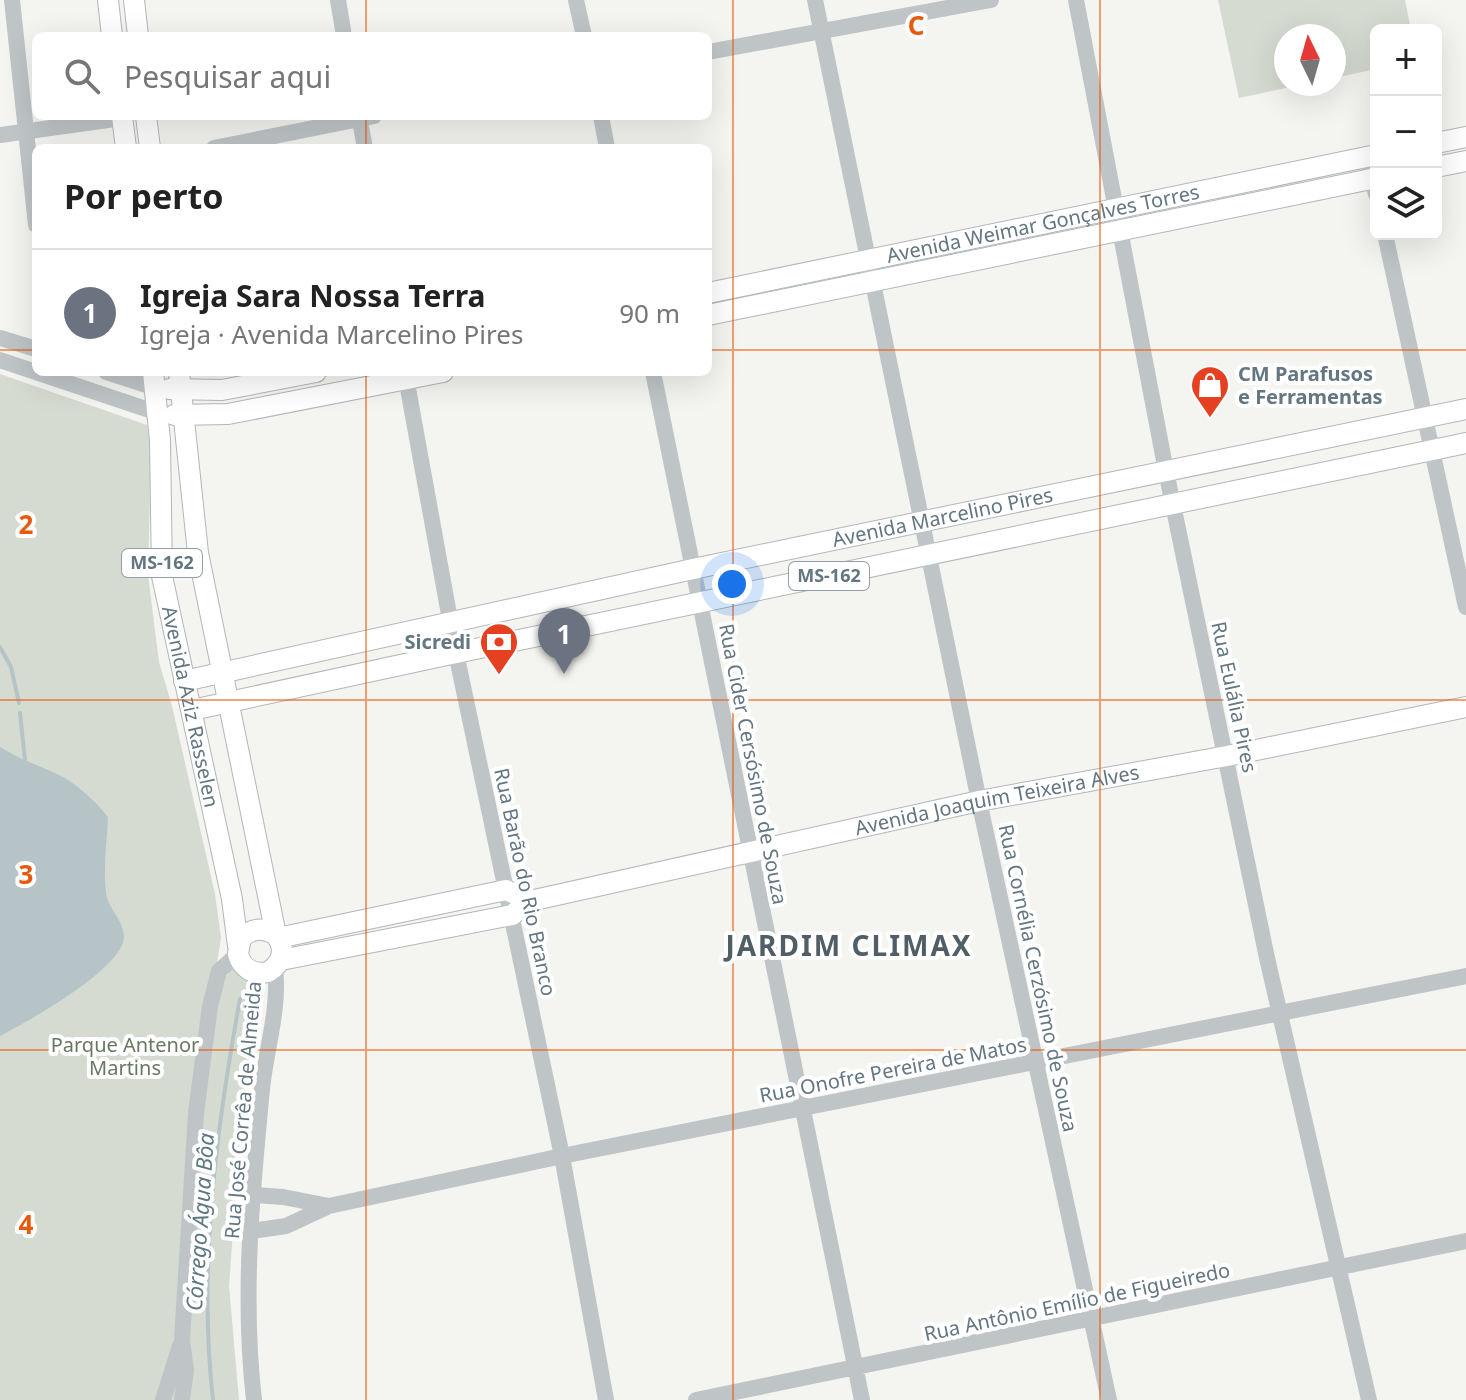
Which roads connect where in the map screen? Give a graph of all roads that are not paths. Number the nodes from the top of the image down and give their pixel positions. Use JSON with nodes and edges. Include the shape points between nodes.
{"nodes":[{"id":1,"x":12,"y":0,"type":"edge"},
{"id":2,"x":108,"y":0,"type":"edge"},
{"id":3,"x":134,"y":0,"type":"edge"},
{"id":4,"x":338,"y":0,"type":"edge"},
{"id":5,"x":576,"y":0,"type":"edge"},
{"id":6,"x":815,"y":0,"type":"edge"},
{"id":7,"x":991,"y":0,"type":"edge"},
{"id":8,"x":1076,"y":0,"type":"edge"},
{"id":9,"x":821,"y":31,"type":"junction"},
{"id":10,"x":112,"y":32,"type":"edge"},
{"id":11,"x":138,"y":32,"type":"edge"},
{"id":12,"x":343,"y":32,"type":"edge"},
{"id":13,"x":583,"y":32,"type":"edge"},
{"id":14,"x":712,"y":51,"type":"edge"},
{"id":15,"x":104,"y":120,"type":"edge"},
{"id":16,"x":122,"y":120,"type":"edge"},
{"id":17,"x":146,"y":120,"type":"edge"},
{"id":18,"x":349,"y":120,"type":"edge"},
{"id":19,"x":364,"y":120,"type":"edge"},
{"id":20,"x":602,"y":120,"type":"edge"},
{"id":21,"x":25,"y":133,"type":"junction"},
{"id":22,"x":0,"y":135,"type":"edge"},
{"id":23,"x":1466,"y":137,"type":"edge"},
{"id":24,"x":1442,"y":142,"type":"edge"},
{"id":25,"x":125,"y":144,"type":"edge"},
{"id":26,"x":150,"y":144,"type":"edge"},
{"id":27,"x":233,"y":144,"type":"edge"},
{"id":28,"x":365,"y":144,"type":"edge"},
{"id":29,"x":606,"y":144,"type":"edge"},
{"id":30,"x":1370,"y":156,"type":"edge"},
{"id":31,"x":1466,"y":161,"type":"edge"},
{"id":32,"x":1442,"y":166,"type":"edge"},
{"id":33,"x":1370,"y":185,"type":"edge"},
{"id":34,"x":32,"y":192,"type":"edge"},
{"id":35,"x":1115,"y":208,"type":"junction"},
{"id":36,"x":1118,"y":230,"type":"junction"},
{"id":37,"x":1386,"y":240,"type":"edge"},
{"id":38,"x":870,"y":271,"type":"junction"},
{"id":39,"x":712,"y":292,"type":"edge"},
{"id":40,"x":712,"y":314,"type":"edge"},
{"id":41,"x":0,"y":338,"type":"edge"},
{"id":42,"x":32,"y":348,"type":"edge"},
{"id":43,"x":0,"y":360,"type":"edge"},
{"id":44,"x":32,"y":369,"type":"edge"},
{"id":45,"x":55,"y":376,"type":"edge"},
{"id":46,"x":130,"y":376,"type":"edge"},
{"id":47,"x":295,"y":376,"type":"edge"},
{"id":48,"x":406,"y":376,"type":"edge"},
{"id":49,"x":654,"y":376,"type":"edge"},
{"id":50,"x":154,"y":380,"type":"edge"},
{"id":51,"x":180,"y":381,"type":"edge"},
{"id":52,"x":1466,"y":409,"type":"edge"},
{"id":53,"x":158,"y":413,"type":"junction"},
{"id":54,"x":185,"y":416,"type":"junction"},
{"id":55,"x":1425,"y":417,"type":"junction"},
{"id":56,"x":1466,"y":443,"type":"edge"},
{"id":57,"x":1433,"y":449,"type":"junction"},
{"id":58,"x":1166,"y":471,"type":"junction"},
{"id":59,"x":1173,"y":505,"type":"junction"},
{"id":60,"x":924,"y":521,"type":"junction"},
{"id":61,"x":931,"y":555,"type":"junction"},
{"id":62,"x":693,"y":569,"type":"junction"},
{"id":63,"x":700,"y":604,"type":"junction"},
{"id":64,"x":1466,"y":607,"type":"edge"},
{"id":65,"x":450,"y":624,"type":"junction"},
{"id":66,"x":456,"y":653,"type":"junction"},
{"id":67,"x":222,"y":672,"type":"junction"},
{"id":68,"x":184,"y":681,"type":"junction"},
{"id":69,"x":228,"y":703,"type":"junction"},
{"id":70,"x":1466,"y":707,"type":"edge"},
{"id":71,"x":192,"y":710,"type":"junction"},
{"id":72,"x":1227,"y":756,"type":"junction"},
{"id":73,"x":979,"y":801,"type":"junction"},
{"id":74,"x":750,"y":852,"type":"junction"},
{"id":75,"x":506,"y":890,"type":"junction"},
{"id":76,"x":480,"y":896,"type":"junction"},
{"id":77,"x":530,"y":901,"type":"junction"},
{"id":78,"x":512,"y":915,"type":"junction"},
{"id":79,"x":485,"y":919,"type":"junction"},
{"id":80,"x":277,"y":936,"type":"junction"},
{"id":81,"x":238,"y":950,"type":"junction"},
{"id":82,"x":278,"y":964,"type":"junction"},
{"id":83,"x":1466,"y":976,"type":"edge"},
{"id":84,"x":1280,"y":1014,"type":"junction"},
{"id":85,"x":1036,"y":1062,"type":"junction"},
{"id":86,"x":802,"y":1108,"type":"junction"},
{"id":87,"x":562,"y":1156,"type":"junction"},
{"id":88,"x":254,"y":1195,"type":"junction"},
{"id":89,"x":283,"y":1197,"type":"junction"},
{"id":90,"x":329,"y":1206,"type":"junction"},
{"id":91,"x":286,"y":1226,"type":"junction"},
{"id":92,"x":252,"y":1231,"type":"junction"},
{"id":93,"x":1466,"y":1241,"type":"edge"},
{"id":94,"x":1340,"y":1268,"type":"junction"},
{"id":95,"x":1091,"y":1320,"type":"junction"},
{"id":96,"x":182,"y":1340,"type":"junction"},
{"id":97,"x":855,"y":1368,"type":"junction"},
{"id":98,"x":163,"y":1400,"type":"edge"},
{"id":99,"x":182,"y":1400,"type":"edge"},
{"id":100,"x":254,"y":1400,"type":"edge"},
{"id":101,"x":606,"y":1400,"type":"edge"},
{"id":102,"x":696,"y":1400,"type":"edge"},
{"id":103,"x":862,"y":1400,"type":"edge"},
{"id":104,"x":1109,"y":1400,"type":"edge"},
{"id":105,"x":1369,"y":1400,"type":"edge"}],
"edges":[{"from":1,"to":21,"type":"street"},
{"from":2,"to":10,"type":"main road"},
{"from":3,"to":11,"type":"main road"},
{"from":4,"to":12,"type":"street"},
{"from":5,"to":13,"type":"street"},
{"from":6,"to":9,"type":"street","name":"Rua Cornélia Cerzósimo de Souza"},
{"from":7,"to":9,"type":"street"},
{"from":8,"to":35,"type":"street","name":"Rua Eulália Pires"},
{"from":9,"to":14,"type":"street"},
{"from":9,"to":38,"type":"street","name":"Rua Cornélia Cerzósimo de Souza"},
{"from":15,"to":21,"type":"street"},
{"from":16,"to":25,"type":"main road"},
{"from":17,"to":26,"type":"main road"},
{"from":18,"to":27,"type":"street"},
{"from":19,"to":28,"type":"street"},
{"from":20,"to":29,"type":"street"},
{"from":21,"to":22,"type":"street"},
{"from":21,"to":34,"type":"street"},
{"from":23,"to":24,"type":"main road"},
{"from":30,"to":35,"type":"main road","name":"Avenida Weimar Gonçalves Torres"},
{"from":31,"to":32,"type":"main road"},
{"from":33,"to":36,"type":"main road","name":"Avenida Weimar Gonçalves Torres"},
{"from":35,"to":36,"type":"street","name":"Rua Eulália Pires"},
{"from":35,"to":38,"type":"main road","name":"Avenida Weimar Gonçalves Torres"},
{"from":36,"to":38,"type":"main road","name":"Avenida Weimar Gonçalves Torres"},
{"from":36,"to":58,"type":"street","name":"Rua Eulália Pires"},
{"from":37,"to":55,"type":"street"},
{"from":38,"to":39,"type":"main road","name":"Avenida Weimar Gonçalves Torres"},
{"from":38,"to":40,"type":"main road","name":"Avenida Weimar Gonçalves Torres"},
{"from":38,"to":60,"type":"street","name":"Rua Cornélia Cerzósimo de Souza"},
{"from":41,"to":42,"type":"street"},
{"from":43,"to":44,"type":"street"},
{"from":45,"to":53,"type":"street"},
{"from":46,"to":50,"type":"street"},
{"from":47,"to":51,"type":"main road","via":[[222,390]]},
{"from":48,"to":54,"type":"main road","via":[[228,414]]},
{"from":48,"to":65,"type":"street","name":"Rua Barão do Rio Branco"},
{"from":49,"to":62,"type":"street","name":"Rua Cider Cersósimo de Souza"},
{"from":50,"to":51,"type":"main road"},
{"from":50,"to":53,"type":"main road","name":"Avenida Aziz Rasselen","number":"MS-162"},
{"from":51,"to":54,"type":"main road","name":"Avenida Aziz Rasselen","number":"MS-162"},
{"from":52,"to":55,"type":"main road","name":"Avenida Marcelino Pires","number":"MS-162"},
{"from":53,"to":54,"type":"main road"},
{"from":53,"to":68,"type":"main road","name":"Avenida Aziz Rasselen","number":"MS-162","via":[[162,576]]},
{"from":54,"to":67,"type":"main road","name":"Avenida Aziz Rasselen","number":"MS-162","via":[[198,553]]},
{"from":55,"to":57,"type":"street"},
{"from":55,"to":58,"type":"main road","name":"Avenida Marcelino Pires","number":"MS-162"},
{"from":56,"to":57,"type":"main road","name":"Avenida Marcelino Pires","number":"MS-162"},
{"from":57,"to":59,"type":"main road","name":"Avenida Marcelino Pires","number":"MS-162"},
{"from":57,"to":64,"type":"street"},
{"from":58,"to":59,"type":"street","name":"Rua Eulália Pires"},
{"from":58,"to":60,"type":"main road","name":"Avenida Marcelino Pires","number":"MS-162"},
{"from":59,"to":61,"type":"main road","name":"Avenida Marcelino Pires","number":"MS-162"},
{"from":59,"to":72,"type":"street","name":"Rua Eulália Pires"},
{"from":60,"to":61,"type":"street","name":"Rua Cornélia Cerzósimo de Souza"},
{"from":60,"to":62,"type":"main road","name":"Avenida Marcelino Pires","number":"MS-162"},
{"from":61,"to":63,"type":"main road","name":"Avenida Marcelino Pires","number":"MS-162"},
{"from":61,"to":73,"type":"street","name":"Rua Cornélia Cerzósimo de Souza"},
{"from":62,"to":63,"type":"street","name":"Rua Cider Cersósimo de Souza"},
{"from":62,"to":65,"type":"main road","name":"Avenida Marcelino Pires","number":"MS-162"},
{"from":63,"to":66,"type":"main road","name":"Avenida Marcelino Pires","number":"MS-162"},
{"from":63,"to":74,"type":"street","name":"Rua Cider Cersósimo de Souza"},
{"from":65,"to":66,"type":"street","name":"Rua Barão do Rio Branco"},
{"from":65,"to":67,"type":"main road","name":"Avenida Marcelino Pires","number":"MS-162"},
{"from":66,"to":69,"type":"main road","name":"Avenida Marcelino Pires","number":"MS-162"},
{"from":66,"to":75,"type":"street","name":"Rua Barão do Rio Branco"},
{"from":67,"to":68,"type":"main road","name":"Avenida Marcelino Pires","number":"MS-162"},
{"from":67,"to":69,"type":"main road","name":"Avenida Aziz Rasselen","number":"MS-162"},
{"from":68,"to":71,"type":"main road","name":"Avenida Aziz Rasselen","number":"MS-162"},
{"from":69,"to":71,"type":"main road","name":"Avenida Marcelino Pires","number":"MS-162"},
{"from":69,"to":80,"type":"main road","name":"Avenida Aziz Rasselen"},
{"from":70,"to":72,"type":"main road","name":"Avenida Joaquim Teixeira Alves"},
{"from":71,"to":81,"type":"main road","name":"Avenida Aziz Rasselen"},
{"from":72,"to":73,"type":"main road","name":"Avenida Joaquim Teixeira Alves"},
{"from":72,"to":84,"type":"street","name":"Rua Eulália Pires"},
{"from":73,"to":74,"type":"main road","name":"Avenida Joaquim Teixeira Alves"},
{"from":73,"to":85,"type":"street","name":"Rua Cornélia Cerzósimo de Souza"},
{"from":74,"to":77,"type":"main road","name":"Avenida Joaquim Teixeira Alves"},
{"from":74,"to":86,"type":"street","name":"Rua Cider Cersósimo de Souza"},
{"from":75,"to":76,"type":"main road"},
{"from":75,"to":77,"type":"main road"},
{"from":75,"to":78,"type":"street","name":"Rua Barão do Rio Branco"},
{"from":76,"to":79,"type":"main road"},
{"from":76,"to":80,"type":"main road"},
{"from":77,"to":78,"type":"main road","name":"Avenida Joaquim Teixeira Alves"},
{"from":78,"to":79,"type":"main road"},
{"from":78,"to":87,"type":"street","name":"Rua Barão do Rio Branco"},
{"from":79,"to":82,"type":"main road"},
{"from":80,"to":81,"type":"main road","via":[[254,929],[241,938]]},
{"from":80,"to":82,"type":"main road","name":"Avenida Aziz Rasselen","via":[[283,949]]},
{"from":81,"to":82,"type":"main road","via":[[240,962],[252,972],[260,974]]},
{"from":81,"to":96,"type":"street","via":[[219,971],[210,1006],[196,1113]]},
{"from":82,"to":88,"type":"street","name":"Rua José Corrêa de Almeida"},
{"from":83,"to":84,"type":"street","name":"Rua Onofre Pereira de Matos"},
{"from":84,"to":85,"type":"street","name":"Rua Onofre Pereira de Matos"},
{"from":84,"to":94,"type":"street","name":"Rua Eulália Pires"},
{"from":85,"to":86,"type":"street","name":"Rua Onofre Pereira de Matos"},
{"from":85,"to":95,"type":"street","name":"Rua Cornélia Cerzósimo de Souza"},
{"from":86,"to":87,"type":"street","name":"Rua Onofre Pereira de Matos"},
{"from":86,"to":97,"type":"street","name":"Rua Cider Cersósimo de Souza"},
{"from":87,"to":90,"type":"street","name":"Rua Onofre Pereira de Matos"},
{"from":87,"to":101,"type":"street","name":"Rua Barão do Rio Branco"},
{"from":88,"to":89,"type":"street","name":"Rua Onofre Pereira de Matos"},
{"from":88,"to":92,"type":"street","name":"Rua José Corrêa de Almeida"},
{"from":89,"to":90,"type":"street","name":"Rua Onofre Pereira de Matos"},
{"from":89,"to":91,"type":"street"},
{"from":90,"to":91,"type":"street","name":"Rua Onofre Pereira de Matos"},
{"from":91,"to":92,"type":"street","name":"Rua Onofre Pereira de Matos"},
{"from":92,"to":100,"type":"street","name":"Rua José Corrêa de Almeida","via":[[248,1295]]},
{"from":93,"to":94,"type":"street","name":"Rua Antônio Emílio de Figueiredo"},
{"from":94,"to":95,"type":"street","name":"Rua Antônio Emílio de Figueiredo"},
{"from":94,"to":105,"type":"street","name":"Rua Eulália Pires"},
{"from":95,"to":97,"type":"street","name":"Rua Antônio Emílio de Figueiredo"},
{"from":95,"to":104,"type":"street","name":"Rua Cornélia Cerzósimo de Souza"},
{"from":96,"to":98,"type":"street"},
{"from":96,"to":99,"type":"street"},
{"from":97,"to":102,"type":"street","name":"Rua Antônio Emílio de Figueiredo"},
{"from":97,"to":103,"type":"street","name":"Rua Cider Cersósimo de Souza"}]}
